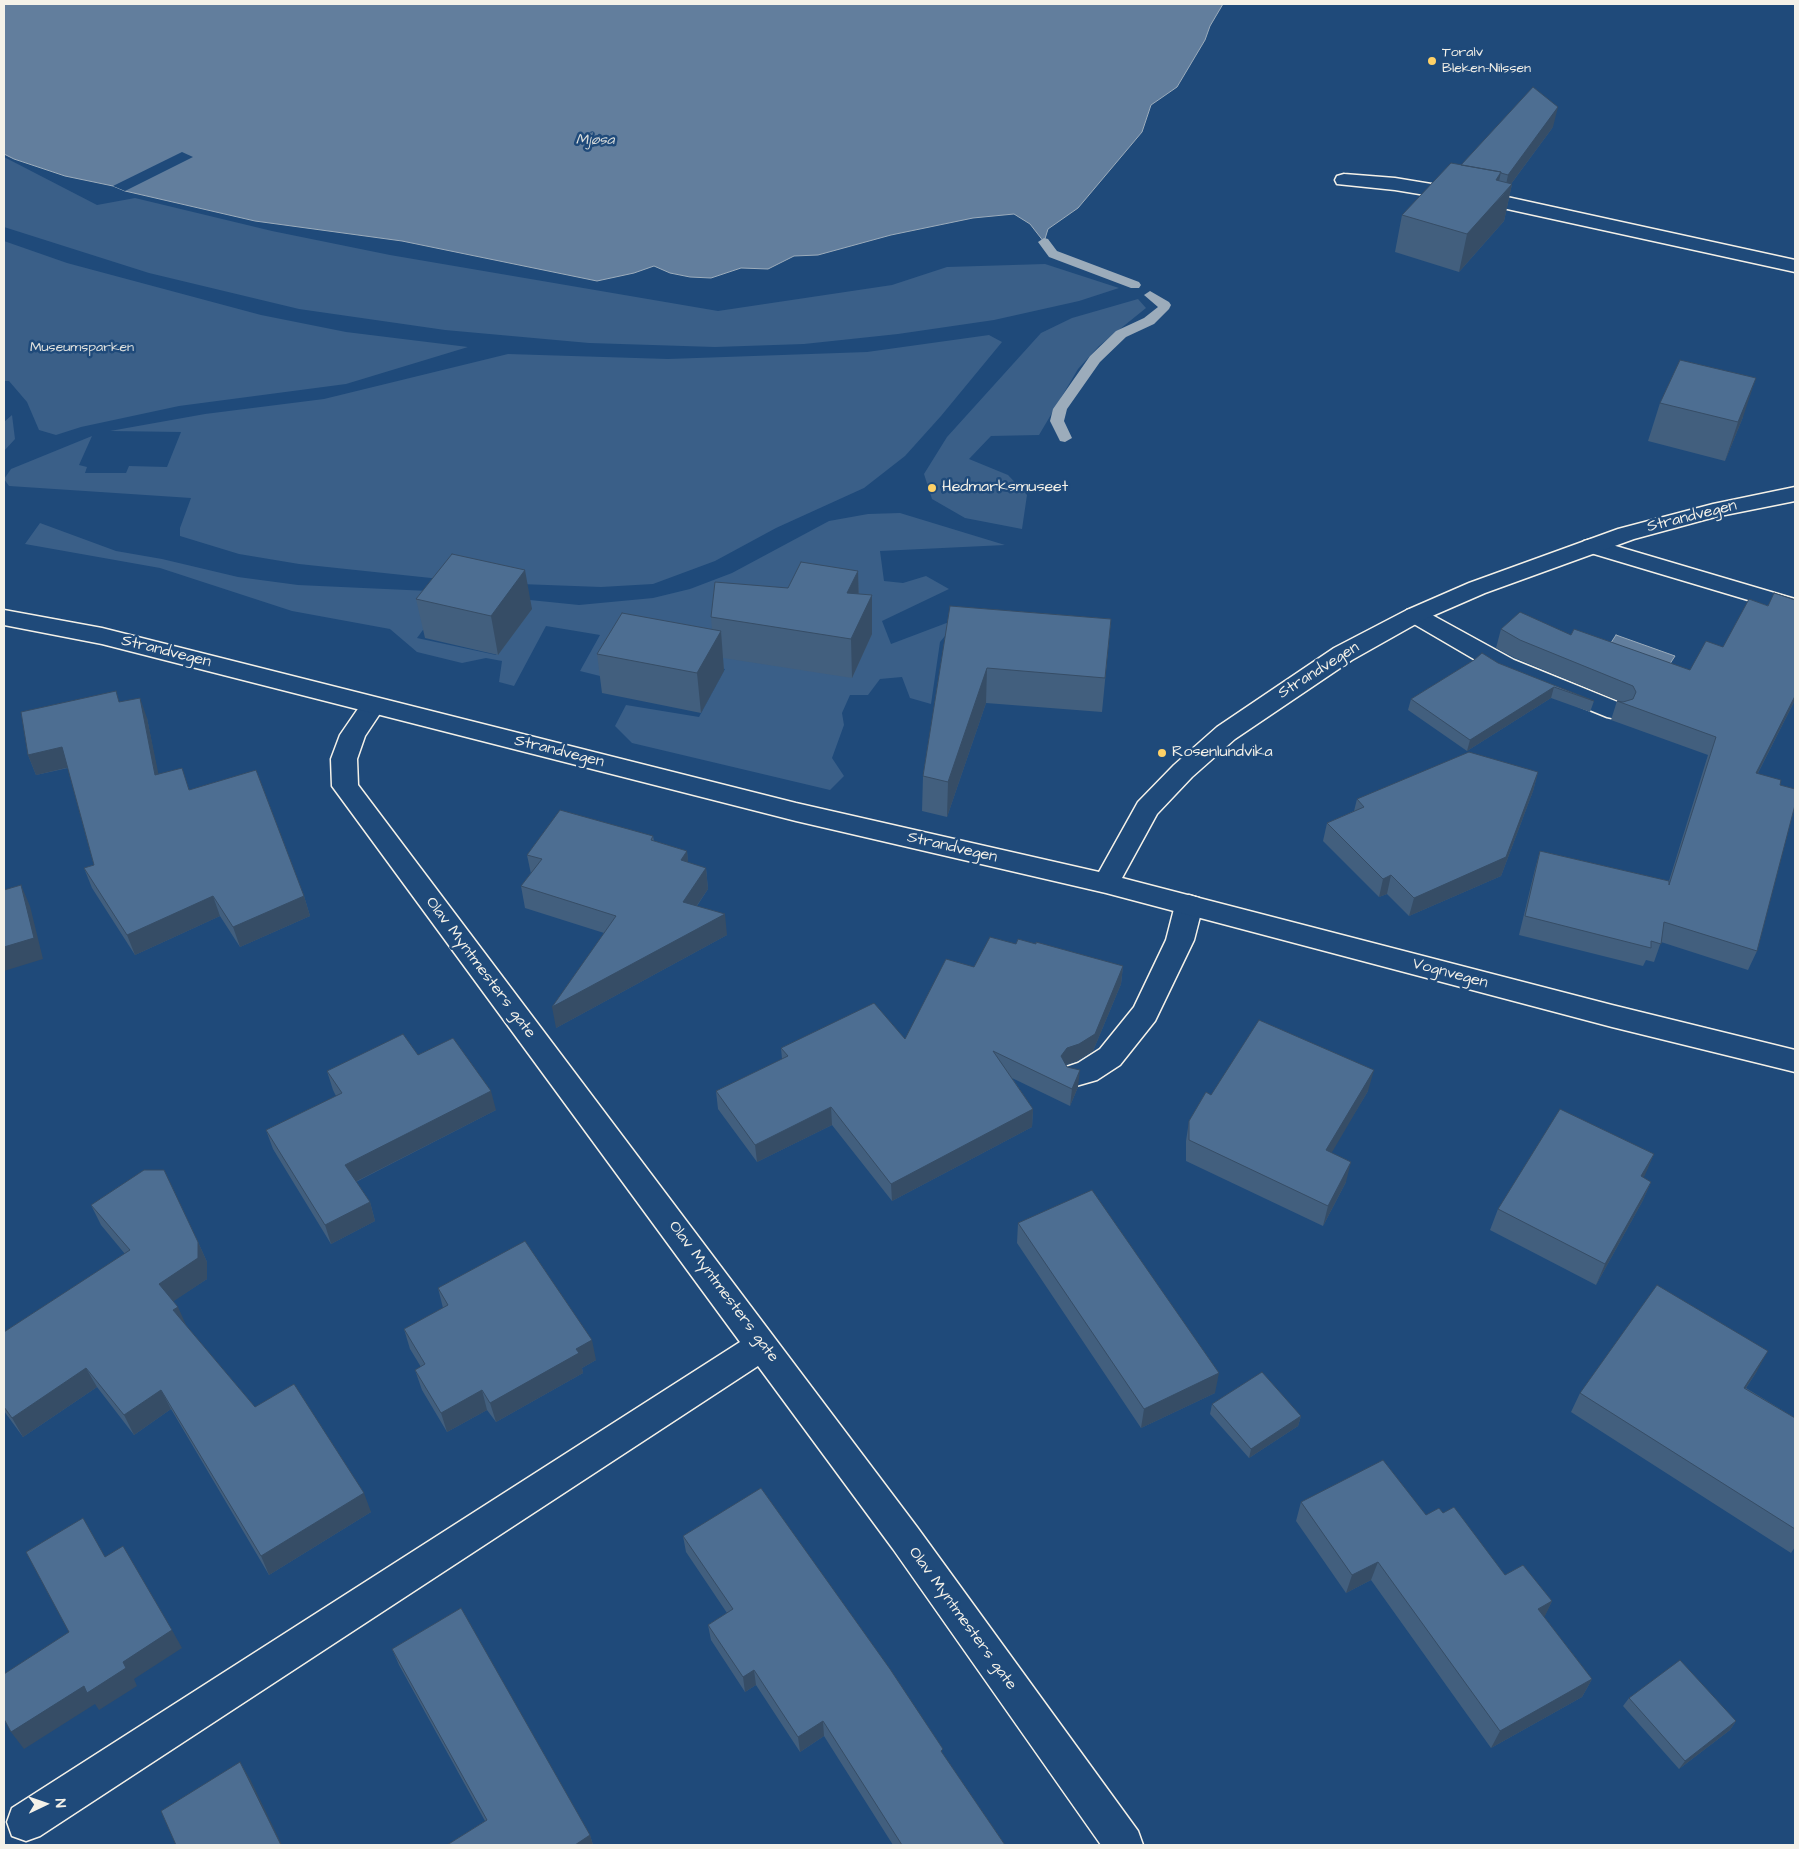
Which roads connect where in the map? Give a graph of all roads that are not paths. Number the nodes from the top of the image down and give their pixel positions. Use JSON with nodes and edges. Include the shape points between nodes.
{"nodes":[{"id":1,"x":1344,"y":180,"type":"dead end"},
{"id":2,"x":1795,"y":266,"type":"edge"},
{"id":3,"x":1795,"y":494,"type":"edge"},
{"id":4,"x":1592,"y":546,"type":"junction"},
{"id":5,"x":1795,"y":607,"type":"edge"},
{"id":6,"x":1414,"y":615,"type":"junction"},
{"id":7,"x":4,"y":618,"type":"edge"},
{"id":8,"x":373,"y":706,"type":"junction"},
{"id":9,"x":1616,"y":710,"type":"dead end"},
{"id":10,"x":1106,"y":883,"type":"junction"},
{"id":11,"x":1189,"y":905,"type":"junction"},
{"id":12,"x":1795,"y":1061,"type":"edge"},
{"id":13,"x":1076,"y":1075,"type":"edge"},
{"id":14,"x":763,"y":1346,"type":"junction"},
{"id":15,"x":26,"y":1822,"type":"dead end"},
{"id":16,"x":1124,"y":1845,"type":"edge"}],
"edges":[{"from":1,"to":2,"type":"main road","via":[[1395,184],[1498,201]]},
{"from":3,"to":4,"type":"main road","name":"Strandvegen","via":[[1713,511]]},
{"from":4,"to":5,"type":"main road"},
{"from":4,"to":6,"type":"main road","name":"Strandvegen"},
{"from":6,"to":9,"type":"main road","via":[[1505,666]]},
{"from":6,"to":10,"type":"main road","name":"Strandvegen","via":[[1305,679],[1226,733],[1188,766],[1148,808]]},
{"from":7,"to":8,"type":"main road","name":"Strandvegen","via":[[102,636]]},
{"from":8,"to":10,"type":"main road","name":"Strandvegen","via":[[796,812]]},
{"from":8,"to":14,"type":"main road","name":"Olav Myntmesters gate","via":[[353,736],[344,759],[345,786]]},
{"from":10,"to":11,"type":"main road","name":"Vognvegen"},
{"from":11,"to":12,"type":"main road","name":"Vognvegen"},
{"from":11,"to":13,"type":"main road","via":[[1180,940],[1145,1013],[1110,1057]]},
{"from":14,"to":15,"type":"main road"},
{"from":14,"to":16,"type":"main road","name":"Olav Myntmesters gate","via":[[905,1538]]}]}
